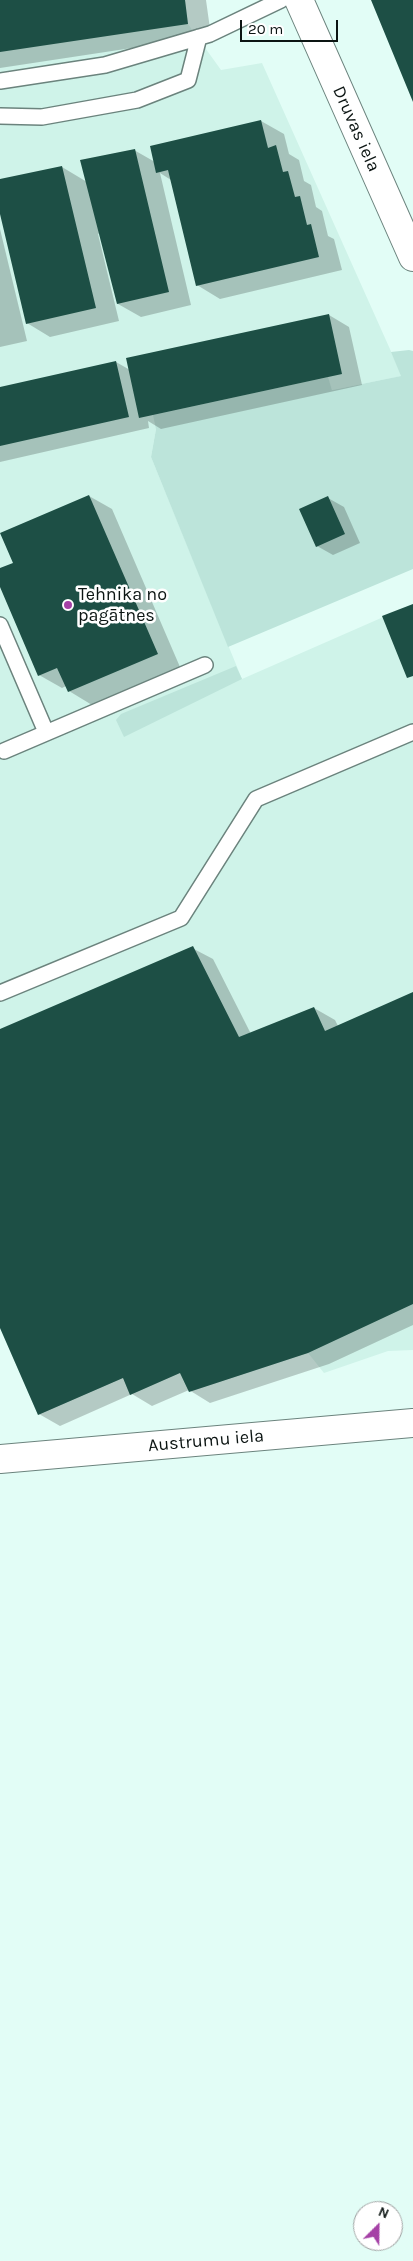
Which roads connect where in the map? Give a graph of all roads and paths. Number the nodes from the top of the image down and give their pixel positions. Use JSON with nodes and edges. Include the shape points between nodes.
{"nodes":[{"id":1,"x":281,"y":0,"type":"edge"},
{"id":2,"x":299,"y":0,"type":"edge"},
{"id":3,"x":199,"y":38,"type":"junction"},
{"id":4,"x":0,"y":81,"type":"edge"},
{"id":5,"x":0,"y":116,"type":"edge"},
{"id":6,"x":413,"y":257,"type":"edge"},
{"id":7,"x":0,"y":625,"type":"edge"},
{"id":8,"x":205,"y":665,"type":"dead end"},
{"id":9,"x":46,"y":732,"type":"junction"},
{"id":10,"x":413,"y":732,"type":"edge"},
{"id":11,"x":4,"y":751,"type":"dead end"},
{"id":12,"x":0,"y":993,"type":"edge"},
{"id":13,"x":413,"y":1422,"type":"edge"},
{"id":14,"x":0,"y":1459,"type":"edge"}],
"edges":[{"from":1,"to":3,"type":"lane"},
{"from":2,"to":6,"type":"street","name":"Druvas iela"},
{"from":3,"to":4,"type":"lane","via":[[105,65]]},
{"from":3,"to":5,"type":"lane","via":[[188,80],[137,100],[42,117]]},
{"from":7,"to":9,"type":"lane"},
{"from":8,"to":9,"type":"lane"},
{"from":9,"to":11,"type":"lane"},
{"from":10,"to":12,"type":"lane","via":[[256,799],[181,918]]},
{"from":13,"to":14,"type":"street","name":"Austrumu iela"}]}
